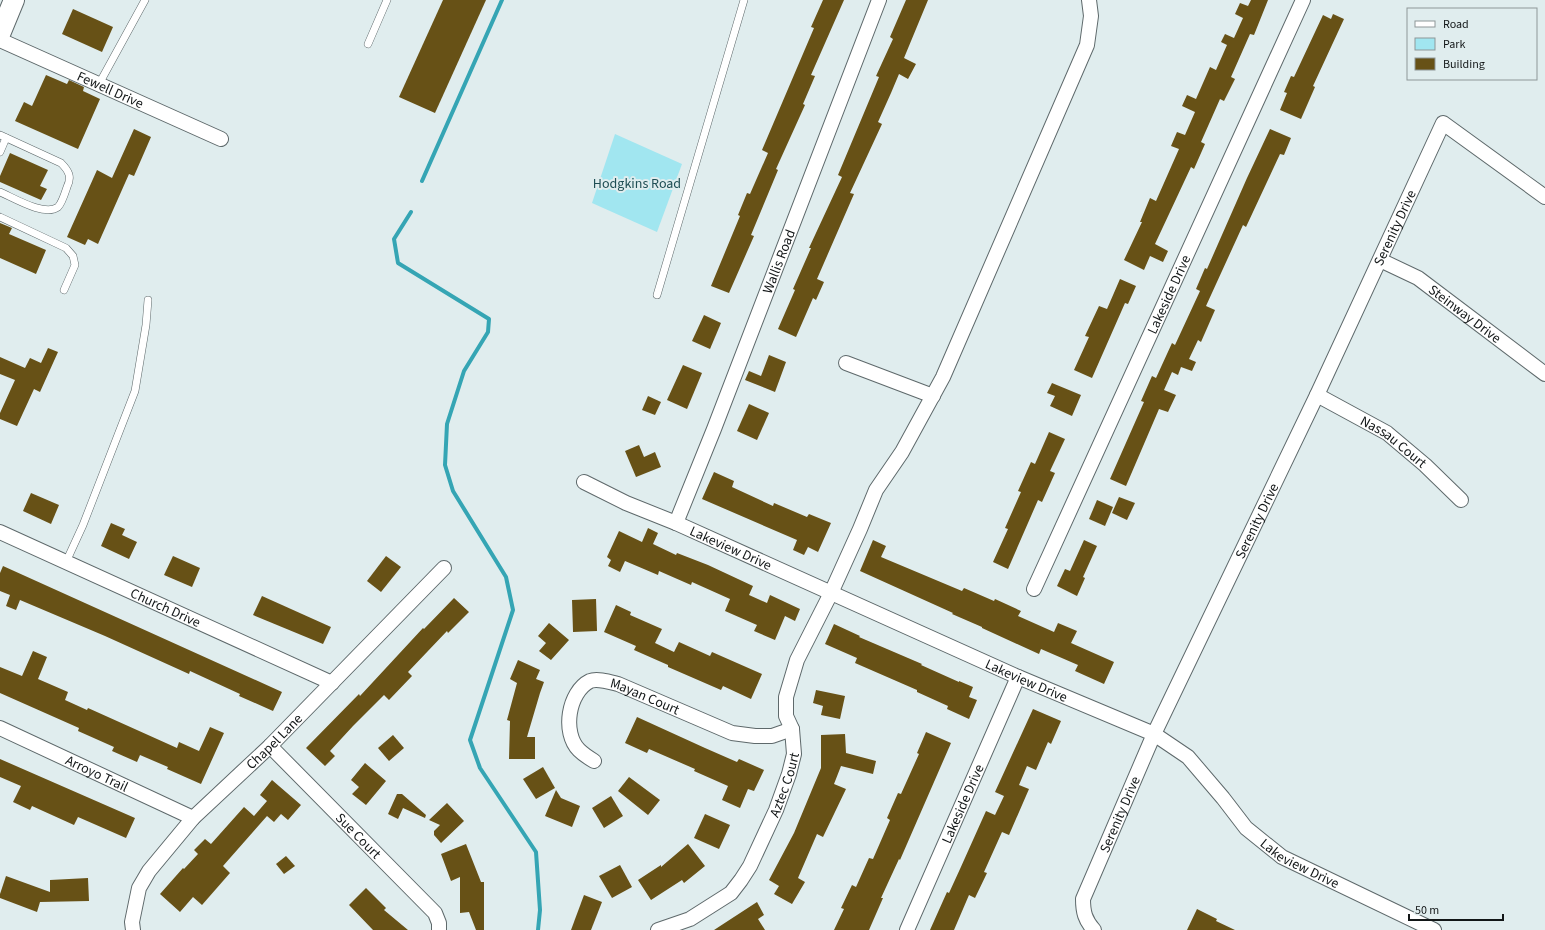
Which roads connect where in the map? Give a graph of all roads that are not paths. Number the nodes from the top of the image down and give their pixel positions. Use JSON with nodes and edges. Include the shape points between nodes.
{"nodes":[{"id":1,"x":14,"y":0,"type":"edge"},
{"id":2,"x":145,"y":0,"type":"edge"},
{"id":3,"x":387,"y":0,"type":"edge"},
{"id":4,"x":744,"y":0,"type":"edge"},
{"id":5,"x":879,"y":0,"type":"edge"},
{"id":6,"x":1089,"y":0,"type":"edge"},
{"id":7,"x":1303,"y":0,"type":"edge"},
{"id":8,"x":0,"y":34,"type":"edge"},
{"id":9,"x":0,"y":40,"type":"edge"},
{"id":10,"x":368,"y":44,"type":"dead end"},
{"id":11,"x":98,"y":84,"type":"junction"},
{"id":12,"x":3,"y":137,"type":"edge"},
{"id":13,"x":221,"y":139,"type":"dead end"},
{"id":14,"x":0,"y":152,"type":"edge"},
{"id":15,"x":0,"y":192,"type":"edge"},
{"id":16,"x":1545,"y":197,"type":"edge"},
{"id":17,"x":0,"y":217,"type":"edge"},
{"id":18,"x":1380,"y":260,"type":"junction"},
{"id":19,"x":64,"y":290,"type":"dead end"},
{"id":20,"x":657,"y":295,"type":"dead end"},
{"id":21,"x":148,"y":300,"type":"dead end"},
{"id":22,"x":846,"y":363,"type":"dead end"},
{"id":23,"x":1545,"y":374,"type":"edge"},
{"id":24,"x":1317,"y":395,"type":"junction"},
{"id":25,"x":933,"y":396,"type":"junction"},
{"id":26,"x":584,"y":482,"type":"dead end"},
{"id":27,"x":1461,"y":500,"type":"dead end"},
{"id":28,"x":676,"y":523,"type":"junction"},
{"id":29,"x":0,"y":532,"type":"edge"},
{"id":30,"x":66,"y":562,"type":"junction"},
{"id":31,"x":444,"y":568,"type":"dead end"},
{"id":32,"x":1034,"y":589,"type":"dead end"},
{"id":33,"x":831,"y":593,"type":"junction"},
{"id":34,"x":1018,"y":677,"type":"junction"},
{"id":35,"x":332,"y":683,"type":"junction"},
{"id":36,"x":0,"y":728,"type":"edge"},
{"id":37,"x":792,"y":729,"type":"junction"},
{"id":38,"x":1154,"y":734,"type":"junction"},
{"id":39,"x":270,"y":746,"type":"junction"},
{"id":40,"x":594,"y":761,"type":"dead end"},
{"id":41,"x":193,"y":818,"type":"junction"},
{"id":42,"x":1090,"y":925,"type":"edge"},
{"id":43,"x":133,"y":930,"type":"edge"},
{"id":44,"x":439,"y":930,"type":"edge"},
{"id":45,"x":658,"y":930,"type":"edge"},
{"id":46,"x":907,"y":930,"type":"edge"},
{"id":47,"x":1434,"y":930,"type":"edge"}],
"edges":[{"from":1,"to":8,"type":"main road"},
{"from":2,"to":11,"type":"lane"},
{"from":3,"to":10,"type":"lane"},
{"from":4,"to":20,"type":"lane"},
{"from":5,"to":28,"type":"street","name":"Wallis Road"},
{"from":6,"to":25,"type":"street","name":"Aztec Court","via":[[1091,16],[1087,45]]},
{"from":7,"to":32,"type":"street","name":"Lakeside Drive"},
{"from":9,"to":11,"type":"street","name":"Fewell Drive"},
{"from":11,"to":13,"type":"street","name":"Fewell Drive"},
{"from":12,"to":14,"type":"lane"},
{"from":12,"to":15,"type":"lane","via":[[62,163],[68,169],[70,180],[59,206],[51,210],[41,210]]},
{"from":16,"to":18,"type":"street","name":"Serenity Drive","via":[[1443,123]]},
{"from":17,"to":19,"type":"lane","via":[[70,252],[75,265]]},
{"from":18,"to":23,"type":"street","name":"Steinway Drive","via":[[1418,278]]},
{"from":18,"to":24,"type":"street","name":"Serenity Drive"},
{"from":21,"to":30,"type":"lane","via":[[135,391],[92,504]]},
{"from":22,"to":25,"type":"street"},
{"from":24,"to":27,"type":"street","name":"Nassau Court","via":[[1387,433]]},
{"from":24,"to":38,"type":"street","name":"Serenity Drive"},
{"from":25,"to":33,"type":"street","name":"Aztec Court","via":[[902,452],[876,490]]},
{"from":26,"to":28,"type":"street","name":"Lakeview Drive","via":[[626,504]]},
{"from":28,"to":33,"type":"street","name":"Lakeview Drive"},
{"from":29,"to":30,"type":"street","name":"Church Drive"},
{"from":30,"to":35,"type":"street","name":"Church Drive"},
{"from":31,"to":35,"type":"street","name":"Chapel Lane"},
{"from":33,"to":34,"type":"street","name":"Lakeview Drive"},
{"from":33,"to":37,"type":"street","name":"Aztec Court","via":[[790,678],[786,716]]},
{"from":34,"to":38,"type":"street","name":"Lakeview Drive"},
{"from":34,"to":46,"type":"street","name":"Lakeside Drive"},
{"from":35,"to":39,"type":"street","name":"Chapel Lane"},
{"from":36,"to":41,"type":"street","name":"Arroyo Trail"},
{"from":37,"to":40,"type":"street","name":"Mayan Court","via":[[772,736],[732,733],[618,684],[590,681],[575,697],[569,717],[569,733],[578,750]]},
{"from":37,"to":45,"type":"street","name":"Aztec Court","via":[[794,754],[789,774],[776,810],[741,880],[731,893],[690,919]]},
{"from":38,"to":42,"type":"street","name":"Serenity Drive","via":[[1083,899],[1083,912]]},
{"from":38,"to":47,"type":"street","name":"Lakeview Drive","via":[[1188,757],[1246,828],[1282,857]]},
{"from":39,"to":41,"type":"street","name":"Chapel Lane"},
{"from":39,"to":44,"type":"street","name":"Sue Court","via":[[435,913]]},
{"from":41,"to":43,"type":"street","name":"Chapel Lane","via":[[138,888]]}]}
